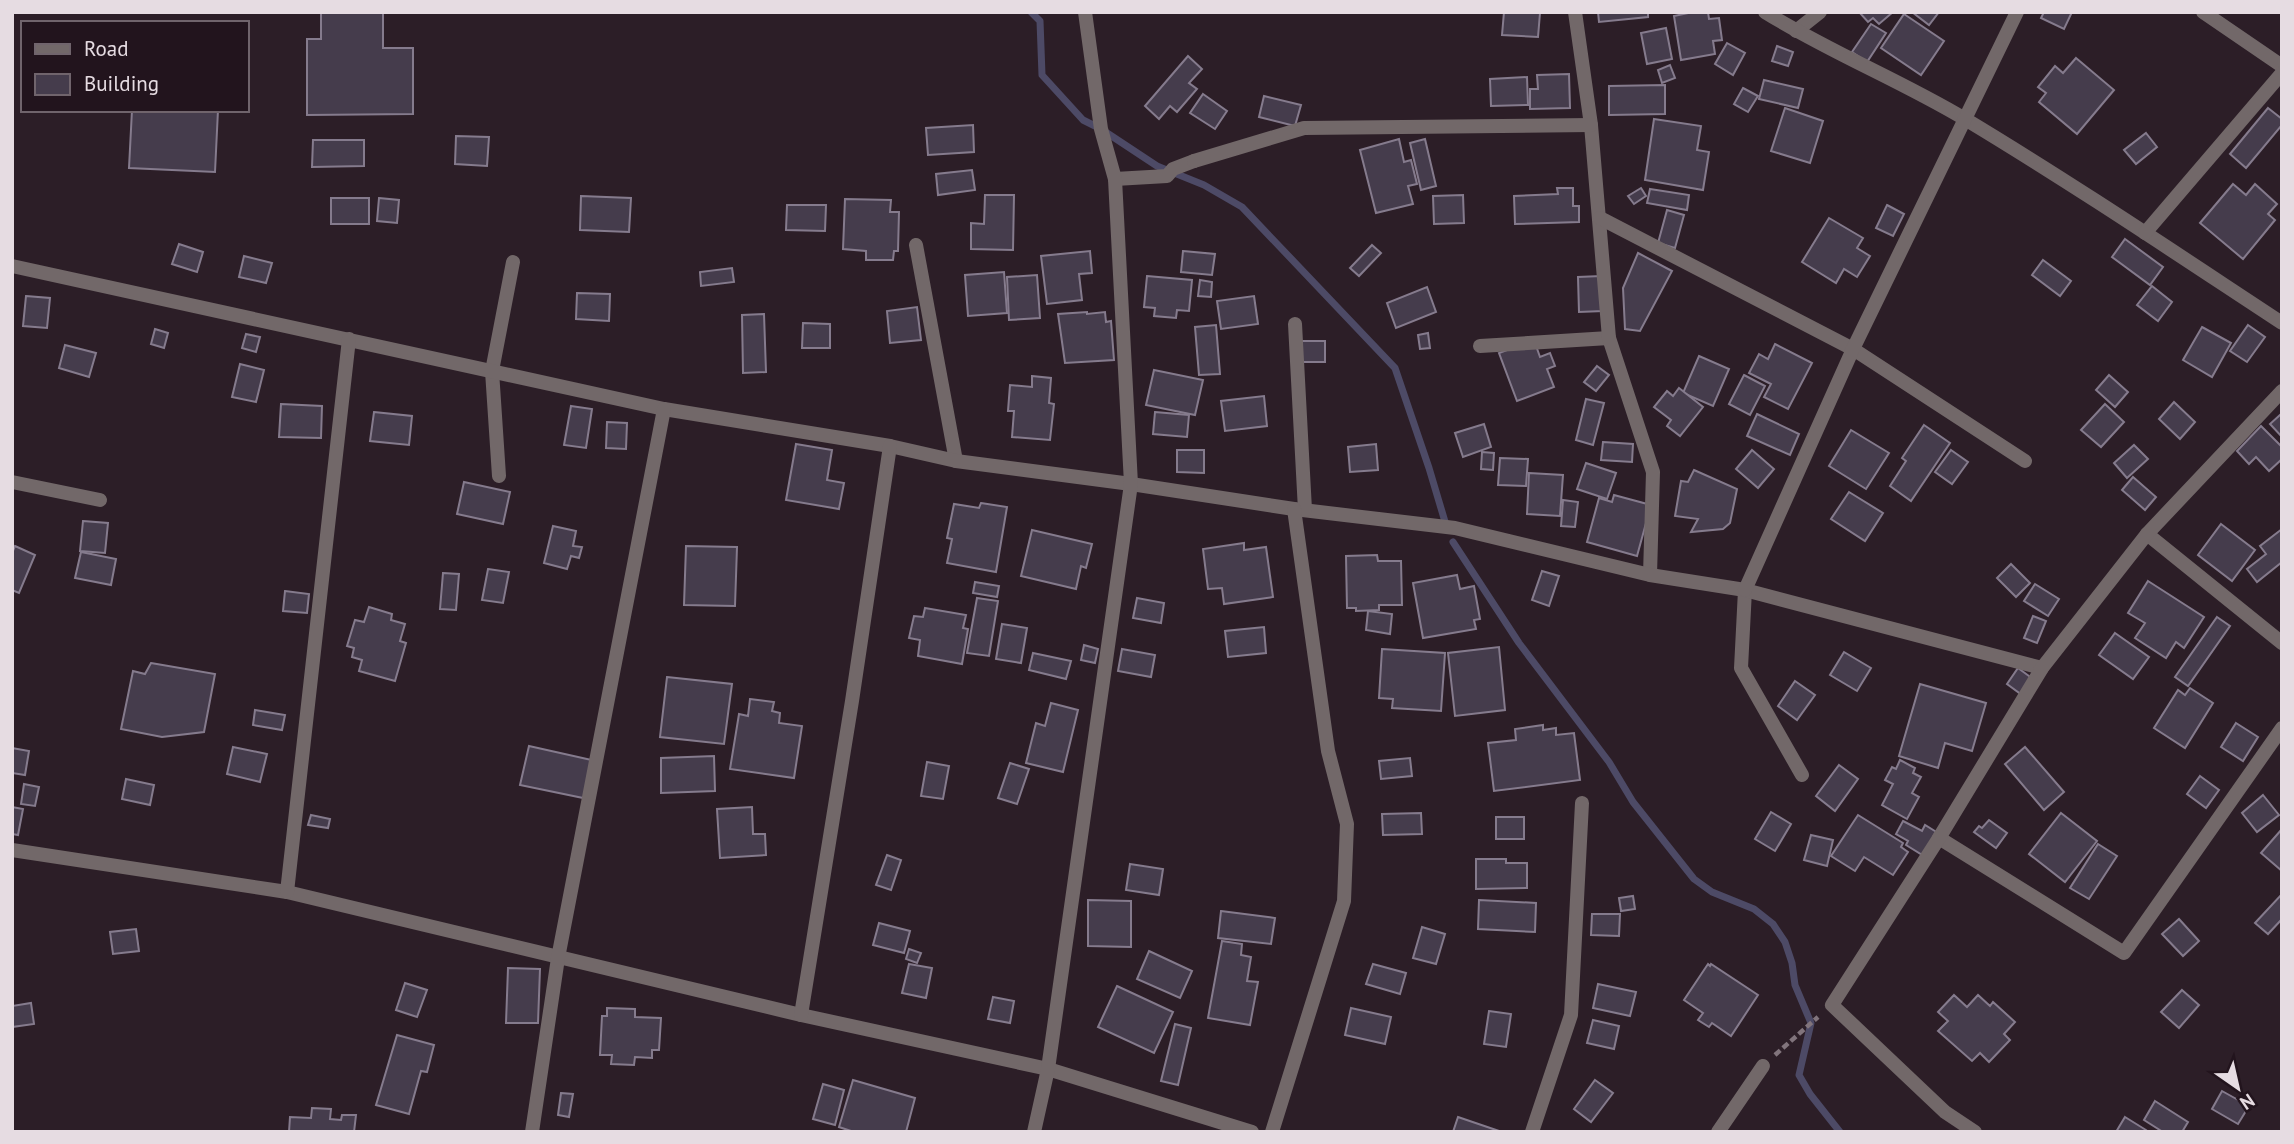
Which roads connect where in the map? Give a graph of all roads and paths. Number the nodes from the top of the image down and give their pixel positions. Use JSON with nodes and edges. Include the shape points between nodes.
{"nodes":[{"id":1,"x":1085,"y":12,"type":"edge"},
{"id":2,"x":1575,"y":12,"type":"edge"},
{"id":3,"x":1765,"y":12,"type":"edge"},
{"id":4,"x":1820,"y":12,"type":"edge"},
{"id":5,"x":2017,"y":12,"type":"edge"},
{"id":6,"x":2203,"y":12,"type":"edge"},
{"id":7,"x":1796,"y":32,"type":"junction"},
{"id":8,"x":2282,"y":66,"type":"edge"},
{"id":9,"x":2282,"y":73,"type":"edge"},
{"id":10,"x":1963,"y":118,"type":"junction"},
{"id":11,"x":1591,"y":125,"type":"junction"},
{"id":12,"x":1115,"y":179,"type":"junction"},
{"id":13,"x":1600,"y":218,"type":"junction"},
{"id":14,"x":2145,"y":233,"type":"junction"},
{"id":15,"x":916,"y":245,"type":"dead end"},
{"id":16,"x":513,"y":262,"type":"dead end"},
{"id":17,"x":12,"y":266,"type":"edge"},
{"id":18,"x":2282,"y":323,"type":"edge"},
{"id":19,"x":1295,"y":324,"type":"dead end"},
{"id":20,"x":1609,"y":338,"type":"junction"},
{"id":21,"x":349,"y":340,"type":"junction"},
{"id":22,"x":1480,"y":346,"type":"dead end"},
{"id":23,"x":1853,"y":349,"type":"junction"},
{"id":24,"x":492,"y":371,"type":"junction"},
{"id":25,"x":2282,"y":391,"type":"edge"},
{"id":26,"x":664,"y":409,"type":"junction"},
{"id":27,"x":890,"y":446,"type":"junction"},
{"id":28,"x":956,"y":461,"type":"junction"},
{"id":29,"x":2025,"y":461,"type":"dead end"},
{"id":30,"x":499,"y":476,"type":"dead end"},
{"id":31,"x":12,"y":482,"type":"edge"},
{"id":32,"x":1131,"y":484,"type":"junction"},
{"id":33,"x":100,"y":500,"type":"dead end"},
{"id":34,"x":1300,"y":510,"type":"junction"},
{"id":35,"x":2147,"y":534,"type":"junction"},
{"id":36,"x":1650,"y":575,"type":"junction"},
{"id":37,"x":1745,"y":590,"type":"junction"},
{"id":38,"x":2282,"y":643,"type":"edge"},
{"id":39,"x":2042,"y":668,"type":"junction"},
{"id":40,"x":2282,"y":728,"type":"edge"},
{"id":41,"x":1802,"y":775,"type":"dead end"},
{"id":42,"x":1582,"y":803,"type":"dead end"},
{"id":43,"x":1939,"y":838,"type":"junction"},
{"id":44,"x":12,"y":850,"type":"edge"},
{"id":45,"x":287,"y":892,"type":"junction"},
{"id":46,"x":558,"y":958,"type":"junction"},
{"id":47,"x":1832,"y":1005,"type":"junction"},
{"id":48,"x":801,"y":1015,"type":"junction"},
{"id":49,"x":1763,"y":1066,"type":"joint"},
{"id":50,"x":1048,"y":1069,"type":"junction"},
{"id":51,"x":532,"y":1132,"type":"edge"},
{"id":52,"x":1034,"y":1132,"type":"edge"},
{"id":53,"x":1252,"y":1132,"type":"edge"},
{"id":54,"x":1272,"y":1132,"type":"edge"},
{"id":55,"x":1532,"y":1132,"type":"edge"},
{"id":56,"x":1718,"y":1132,"type":"edge"},
{"id":57,"x":1975,"y":1132,"type":"edge"}],
"edges":[{"from":1,"to":12,"type":"street","via":[[1101,129]]},
{"from":2,"to":11,"type":"street"},
{"from":3,"to":7,"type":"street"},
{"from":4,"to":7,"type":"street"},
{"from":5,"to":10,"type":"street"},
{"from":6,"to":8,"type":"street"},
{"from":7,"to":10,"type":"street"},
{"from":9,"to":14,"type":"street"},
{"from":10,"to":14,"type":"street"},
{"from":10,"to":23,"type":"street"},
{"from":11,"to":12,"type":"street","via":[[1304,128],[1194,161],[1170,173]]},
{"from":11,"to":13,"type":"street"},
{"from":12,"to":32,"type":"street"},
{"from":13,"to":20,"type":"street"},
{"from":13,"to":23,"type":"street"},
{"from":14,"to":18,"type":"street"},
{"from":15,"to":28,"type":"street"},
{"from":16,"to":24,"type":"street"},
{"from":17,"to":21,"type":"street"},
{"from":19,"to":34,"type":"street"},
{"from":20,"to":22,"type":"street"},
{"from":20,"to":36,"type":"street","via":[[1653,472]]},
{"from":21,"to":24,"type":"street"},
{"from":21,"to":45,"type":"street"},
{"from":23,"to":29,"type":"street"},
{"from":23,"to":37,"type":"street"},
{"from":24,"to":26,"type":"street"},
{"from":24,"to":30,"type":"street"},
{"from":25,"to":35,"type":"street"},
{"from":26,"to":27,"type":"street"},
{"from":26,"to":46,"type":"street"},
{"from":27,"to":28,"type":"street"},
{"from":27,"to":48,"type":"street"},
{"from":28,"to":32,"type":"street"},
{"from":31,"to":33,"type":"street"},
{"from":32,"to":34,"type":"street"},
{"from":32,"to":50,"type":"street"},
{"from":34,"to":36,"type":"street","via":[[1455,528]]},
{"from":34,"to":54,"type":"street","via":[[1328,751],[1347,824],[1344,901]]},
{"from":35,"to":38,"type":"street"},
{"from":35,"to":39,"type":"street"},
{"from":36,"to":37,"type":"street"},
{"from":37,"to":39,"type":"street"},
{"from":37,"to":41,"type":"street","via":[[1741,668]]},
{"from":39,"to":43,"type":"street"},
{"from":40,"to":43,"type":"street","via":[[2123,953]]},
{"from":42,"to":55,"type":"street","via":[[1571,1015]]},
{"from":43,"to":47,"type":"street"},
{"from":44,"to":45,"type":"street"},
{"from":45,"to":46,"type":"street"},
{"from":46,"to":48,"type":"street"},
{"from":46,"to":51,"type":"street"},
{"from":47,"to":49,"type":"path"},
{"from":47,"to":57,"type":"street","via":[[1945,1112]]},
{"from":48,"to":50,"type":"street"},
{"from":49,"to":56,"type":"street"},
{"from":50,"to":52,"type":"street"},
{"from":50,"to":53,"type":"street"}]}
